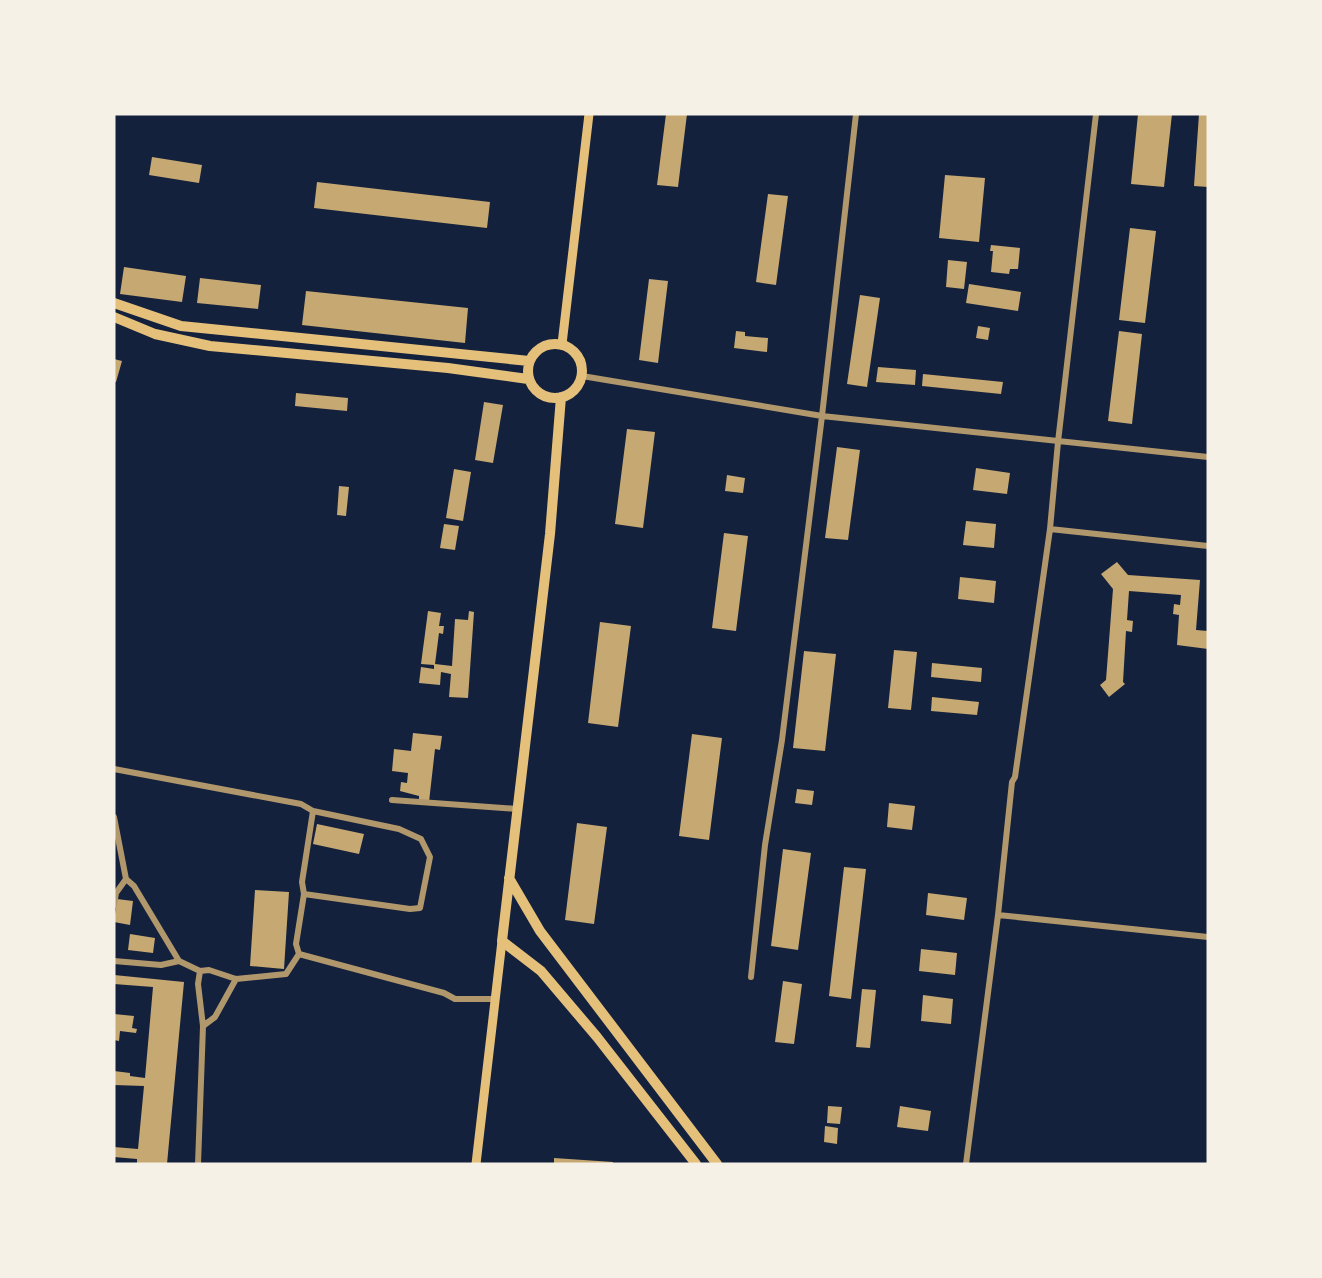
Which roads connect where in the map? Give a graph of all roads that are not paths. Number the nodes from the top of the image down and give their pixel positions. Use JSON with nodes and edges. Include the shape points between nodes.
{"nodes":[{"id":1,"x":589,"y":114,"type":"edge"},
{"id":2,"x":856,"y":114,"type":"edge"},
{"id":3,"x":1096,"y":114,"type":"edge"},
{"id":4,"x":114,"y":303,"type":"edge"},
{"id":5,"x":114,"y":317,"type":"edge"},
{"id":6,"x":562,"y":344,"type":"junction"},
{"id":7,"x":529,"y":361,"type":"junction"},
{"id":8,"x":582,"y":376,"type":"junction"},
{"id":9,"x":528,"y":379,"type":"junction"},
{"id":10,"x":561,"y":397,"type":"junction"},
{"id":11,"x":822,"y":416,"type":"junction"},
{"id":12,"x":1058,"y":442,"type":"junction"},
{"id":13,"x":1208,"y":457,"type":"edge"},
{"id":14,"x":1051,"y":529,"type":"junction"},
{"id":15,"x":1208,"y":546,"type":"edge"},
{"id":16,"x":114,"y":769,"type":"edge"},
{"id":17,"x":392,"y":800,"type":"dead end"},
{"id":18,"x":517,"y":809,"type":"junction"},
{"id":19,"x":313,"y":811,"type":"junction"},
{"id":20,"x":114,"y":817,"type":"edge"},
{"id":21,"x":126,"y":878,"type":"junction"},
{"id":22,"x":509,"y":878,"type":"junction"},
{"id":23,"x":304,"y":894,"type":"junction"},
{"id":24,"x":114,"y":905,"type":"edge"},
{"id":25,"x":998,"y":915,"type":"junction"},
{"id":26,"x":1208,"y":937,"type":"edge"},
{"id":27,"x":502,"y":941,"type":"junction"},
{"id":28,"x":299,"y":954,"type":"junction"},
{"id":29,"x":114,"y":961,"type":"edge"},
{"id":30,"x":178,"y":961,"type":"junction"},
{"id":31,"x":200,"y":971,"type":"junction"},
{"id":32,"x":751,"y":977,"type":"dead end"},
{"id":33,"x":236,"y":979,"type":"junction"},
{"id":34,"x":495,"y":999,"type":"junction"},
{"id":35,"x":203,"y":1026,"type":"junction"},
{"id":36,"x":198,"y":1164,"type":"edge"},
{"id":37,"x":476,"y":1164,"type":"edge"},
{"id":38,"x":696,"y":1164,"type":"edge"},
{"id":39,"x":717,"y":1164,"type":"edge"},
{"id":40,"x":965,"y":1164,"type":"edge"}],
"edges":[{"from":1,"to":6,"type":"main road"},
{"from":2,"to":11,"type":"street"},
{"from":3,"to":12,"type":"street"},
{"from":4,"to":7,"type":"main road","via":[[192,327]]},
{"from":5,"to":9,"type":"main road","via":[[155,334],[209,345]]},
{"from":6,"to":7,"type":"main road","via":[[540,348]]},
{"from":6,"to":8,"type":"main road","via":[[580,358]]},
{"from":7,"to":9,"type":"main road"},
{"from":8,"to":10,"type":"main road","via":[[573,392]]},
{"from":8,"to":11,"type":"street"},
{"from":9,"to":10,"type":"main road","via":[[539,393]]},
{"from":10,"to":18,"type":"main road","via":[[550,534]]},
{"from":11,"to":12,"type":"street"},
{"from":11,"to":32,"type":"street"},
{"from":12,"to":13,"type":"street"},
{"from":12,"to":14,"type":"street"},
{"from":14,"to":15,"type":"street"},
{"from":14,"to":25,"type":"street","via":[[1012,782]]},
{"from":16,"to":19,"type":"street","via":[[301,804]]},
{"from":17,"to":18,"type":"street"},
{"from":18,"to":22,"type":"main road"},
{"from":19,"to":23,"type":"street"},
{"from":19,"to":23,"type":"street","via":[[399,829],[421,839],[430,857],[420,908]]},
{"from":20,"to":21,"type":"street"},
{"from":21,"to":24,"type":"street"},
{"from":21,"to":30,"type":"street"},
{"from":22,"to":27,"type":"main road"},
{"from":22,"to":39,"type":"main road","via":[[540,931]]},
{"from":23,"to":28,"type":"street","via":[[296,944]]},
{"from":25,"to":26,"type":"street"},
{"from":25,"to":40,"type":"street"},
{"from":27,"to":34,"type":"main road"},
{"from":27,"to":38,"type":"main road","via":[[541,971]]},
{"from":28,"to":33,"type":"street","via":[[286,974]]},
{"from":28,"to":34,"type":"street","via":[[455,999]]},
{"from":29,"to":30,"type":"street","via":[[160,965]]},
{"from":30,"to":31,"type":"street"},
{"from":31,"to":33,"type":"street"},
{"from":31,"to":35,"type":"street"},
{"from":33,"to":35,"type":"street","via":[[215,1017]]},
{"from":34,"to":37,"type":"main road"},
{"from":35,"to":36,"type":"street"}]}
